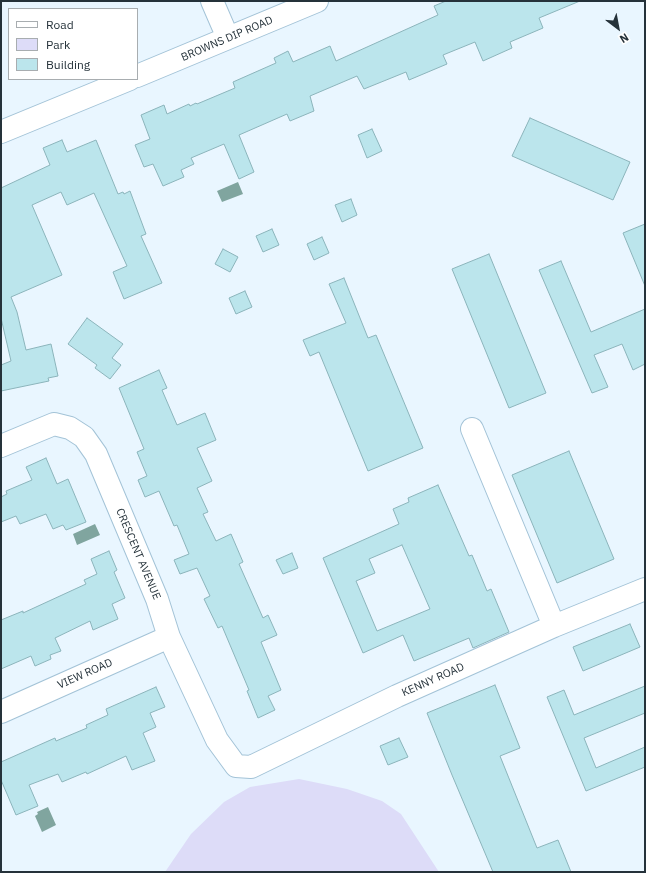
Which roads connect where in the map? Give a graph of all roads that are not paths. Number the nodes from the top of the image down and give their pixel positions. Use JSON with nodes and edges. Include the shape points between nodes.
{"nodes":[{"id":1,"x":212,"y":1,"type":"edge"},
{"id":2,"x":317,"y":1,"type":"edge"},
{"id":3,"x":228,"y":38,"type":"junction"},
{"id":4,"x":138,"y":76,"type":"edge"},
{"id":5,"x":128,"y":80,"type":"edge"},
{"id":6,"x":1,"y":132,"type":"edge"},
{"id":7,"x":472,"y":429,"type":"dead end"},
{"id":8,"x":1,"y":446,"type":"edge"},
{"id":9,"x":645,"y":589,"type":"edge"},
{"id":10,"x":554,"y":626,"type":"junction"},
{"id":11,"x":170,"y":637,"type":"junction"},
{"id":12,"x":1,"y":712,"type":"edge"},
{"id":13,"x":227,"y":755,"type":"joint"}],
"edges":[{"from":1,"to":3,"type":"street"},
{"from":2,"to":3,"type":"street","name":"BROWNS DIP ROAD"},
{"from":3,"to":4,"type":"street","name":"BROWNS DIP ROAD"},
{"from":5,"to":6,"type":"street"},
{"from":7,"to":10,"type":"street"},
{"from":8,"to":11,"type":"street","name":"CRESCENT AVENUE","via":[[54,424],[70,428],[84,438],[99,461],[157,599]]},
{"from":9,"to":10,"type":"street","name":"KENNY ROAD"},
{"from":10,"to":13,"type":"street","name":"KENNY ROAD","via":[[397,696],[251,767],[236,766]]},
{"from":11,"to":12,"type":"street","name":"VIEW ROAD"},
{"from":11,"to":13,"type":"street","name":"CRESCENT AVENUE","via":[[217,740]]}]}
